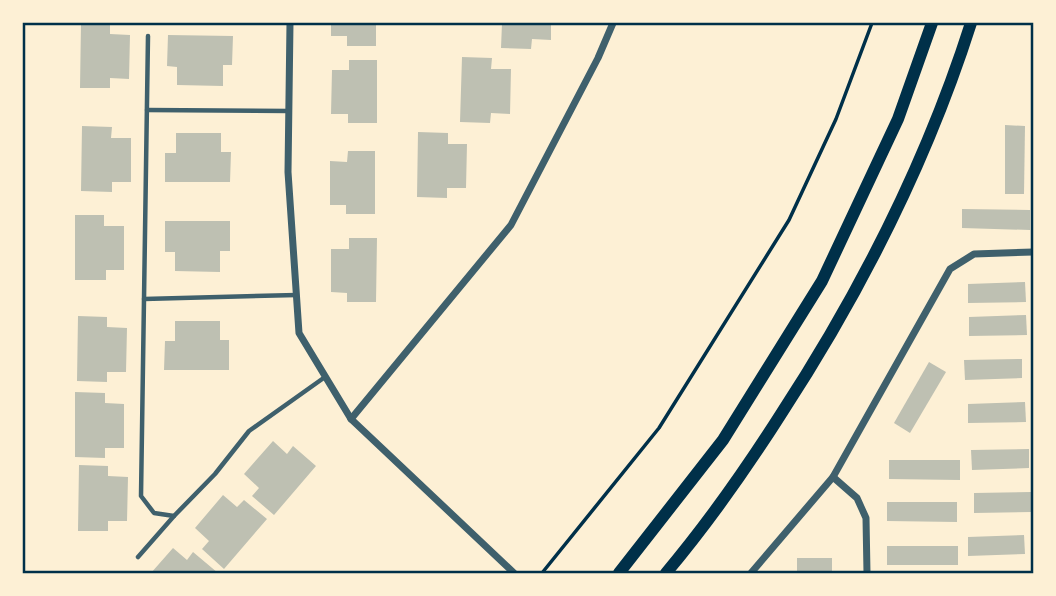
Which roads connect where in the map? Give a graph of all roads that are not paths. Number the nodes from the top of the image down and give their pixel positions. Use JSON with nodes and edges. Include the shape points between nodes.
{"nodes":[{"id":1,"x":290,"y":23,"type":"edge"},
{"id":2,"x":613,"y":23,"type":"edge"},
{"id":3,"x":932,"y":23,"type":"edge"},
{"id":4,"x":971,"y":23,"type":"edge"},
{"id":5,"x":148,"y":36,"type":"dead end"},
{"id":6,"x":147,"y":110,"type":"junction"},
{"id":7,"x":289,"y":111,"type":"junction"},
{"id":8,"x":1033,"y":251,"type":"edge"},
{"id":9,"x":296,"y":295,"type":"junction"},
{"id":10,"x":144,"y":299,"type":"junction"},
{"id":11,"x":326,"y":377,"type":"junction"},
{"id":12,"x":351,"y":419,"type":"junction"},
{"id":13,"x":833,"y":477,"type":"junction"},
{"id":14,"x":174,"y":516,"type":"junction"},
{"id":15,"x":138,"y":557,"type":"dead end"},
{"id":16,"x":514,"y":573,"type":"edge"},
{"id":17,"x":619,"y":573,"type":"edge"},
{"id":18,"x":666,"y":573,"type":"edge"},
{"id":19,"x":751,"y":573,"type":"edge"},
{"id":20,"x":867,"y":573,"type":"edge"}],
"edges":[{"from":1,"to":7,"type":"street"},
{"from":2,"to":12,"type":"street","via":[[511,225]]},
{"from":3,"to":17,"type":"main road","via":[[898,119],[822,281],[723,440]]},
{"from":4,"to":18,"type":"main road","via":[[927,142],[880,243],[819,355],[742,474]]},
{"from":5,"to":6,"type":"lane"},
{"from":6,"to":7,"type":"lane"},
{"from":6,"to":10,"type":"lane"},
{"from":7,"to":9,"type":"street"},
{"from":8,"to":13,"type":"street","via":[[974,254],[950,269]]},
{"from":9,"to":10,"type":"lane"},
{"from":9,"to":11,"type":"street","via":[[299,333]]},
{"from":10,"to":14,"type":"lane","via":[[141,496],[154,513]]},
{"from":11,"to":12,"type":"street"},
{"from":11,"to":14,"type":"lane","via":[[249,430]]},
{"from":12,"to":16,"type":"street"},
{"from":13,"to":19,"type":"street"},
{"from":13,"to":20,"type":"street","via":[[856,498],[866,518]]},
{"from":14,"to":15,"type":"lane"}]}
